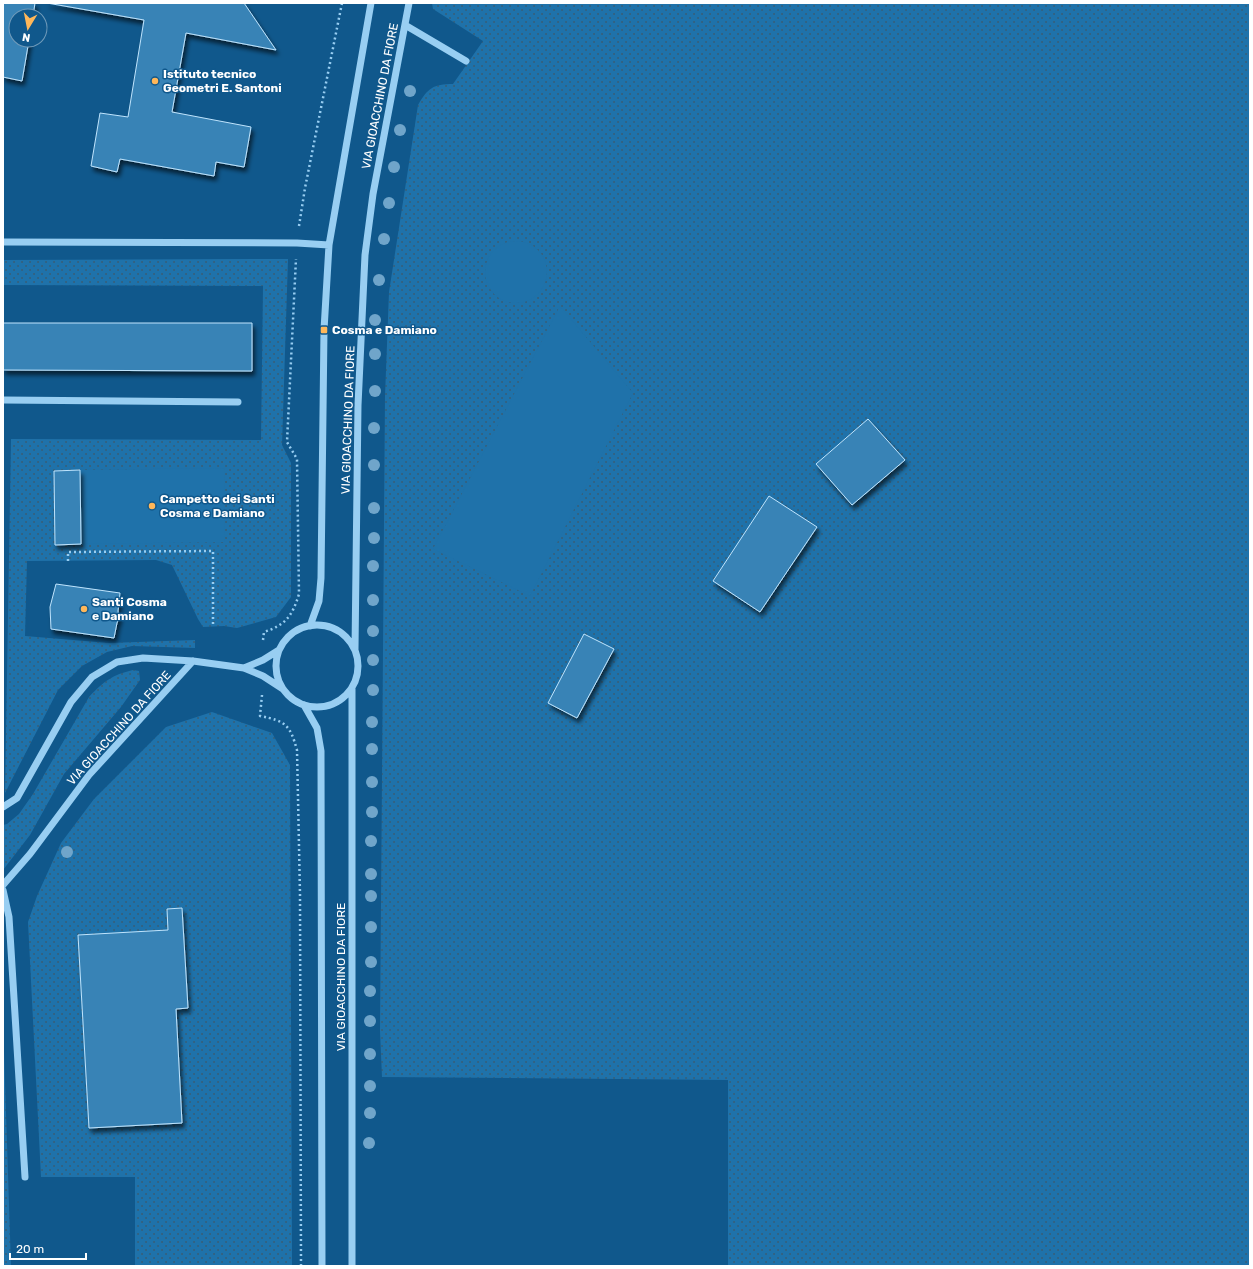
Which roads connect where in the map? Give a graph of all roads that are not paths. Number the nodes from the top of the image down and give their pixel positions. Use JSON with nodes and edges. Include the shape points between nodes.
{"nodes":[{"id":1,"x":372,"y":3,"type":"edge"},
{"id":2,"x":409,"y":3,"type":"edge"},
{"id":3,"x":405,"y":25,"type":"junction"},
{"id":4,"x":466,"y":61,"type":"dead end"},
{"id":5,"x":3,"y":242,"type":"edge"},
{"id":6,"x":329,"y":245,"type":"junction"},
{"id":7,"x":3,"y":400,"type":"edge"},
{"id":8,"x":238,"y":402,"type":"dead end"},
{"id":9,"x":310,"y":626,"type":"junction"},
{"id":10,"x":355,"y":649,"type":"junction"},
{"id":11,"x":279,"y":650,"type":"junction"},
{"id":12,"x":193,"y":661,"type":"junction"},
{"id":13,"x":244,"y":668,"type":"junction"},
{"id":14,"x":283,"y":689,"type":"junction"},
{"id":15,"x":352,"y":689,"type":"junction"},
{"id":16,"x":304,"y":705,"type":"junction"},
{"id":17,"x":3,"y":807,"type":"edge"},
{"id":18,"x":3,"y":885,"type":"edge"},
{"id":19,"x":3,"y":890,"type":"edge"},
{"id":20,"x":25,"y":1177,"type":"dead end"},
{"id":21,"x":322,"y":1266,"type":"edge"},
{"id":22,"x":352,"y":1266,"type":"edge"}],
"edges":[{"from":1,"to":6,"type":"street","name":"VIA GIOACCHINO DA FIORE"},
{"from":2,"to":3,"type":"street","name":"VIA GIOACCHINO DA FIORE"},
{"from":3,"to":4,"type":"street"},
{"from":3,"to":10,"type":"street","name":"VIA GIOACCHINO DA FIORE","via":[[373,194],[365,255],[358,405]]},
{"from":5,"to":6,"type":"street"},
{"from":6,"to":9,"type":"street","name":"VIA GIOACCHINO DA FIORE","via":[[324,330],[321,578],[319,601]]},
{"from":7,"to":8,"type":"street"},
{"from":9,"to":10,"type":"street","via":[[324,625],[337,630],[348,638]]},
{"from":9,"to":11,"type":"street","via":[[297,630],[286,638]]},
{"from":10,"to":15,"type":"street","via":[[358,670]]},
{"from":11,"to":13,"type":"street"},
{"from":11,"to":14,"type":"street","via":[[277,676]]},
{"from":12,"to":13,"type":"street"},
{"from":12,"to":17,"type":"street","via":[[143,658],[117,662],[92,677],[71,702],[17,798]]},
{"from":12,"to":18,"type":"street","name":"VIA GIOACCHINO DA FIORE","via":[[89,775],[30,854]]},
{"from":13,"to":14,"type":"street"},
{"from":14,"to":16,"type":"street","via":[[292,699]]},
{"from":15,"to":16,"type":"street","via":[[331,705]]},
{"from":15,"to":22,"type":"street","name":"VIA GIOACCHINO DA FIORE"},
{"from":16,"to":21,"type":"street","name":"VIA GIOACCHINO DA FIORE","via":[[317,728],[321,751]]},
{"from":19,"to":20,"type":"street","via":[[9,917]]}]}
